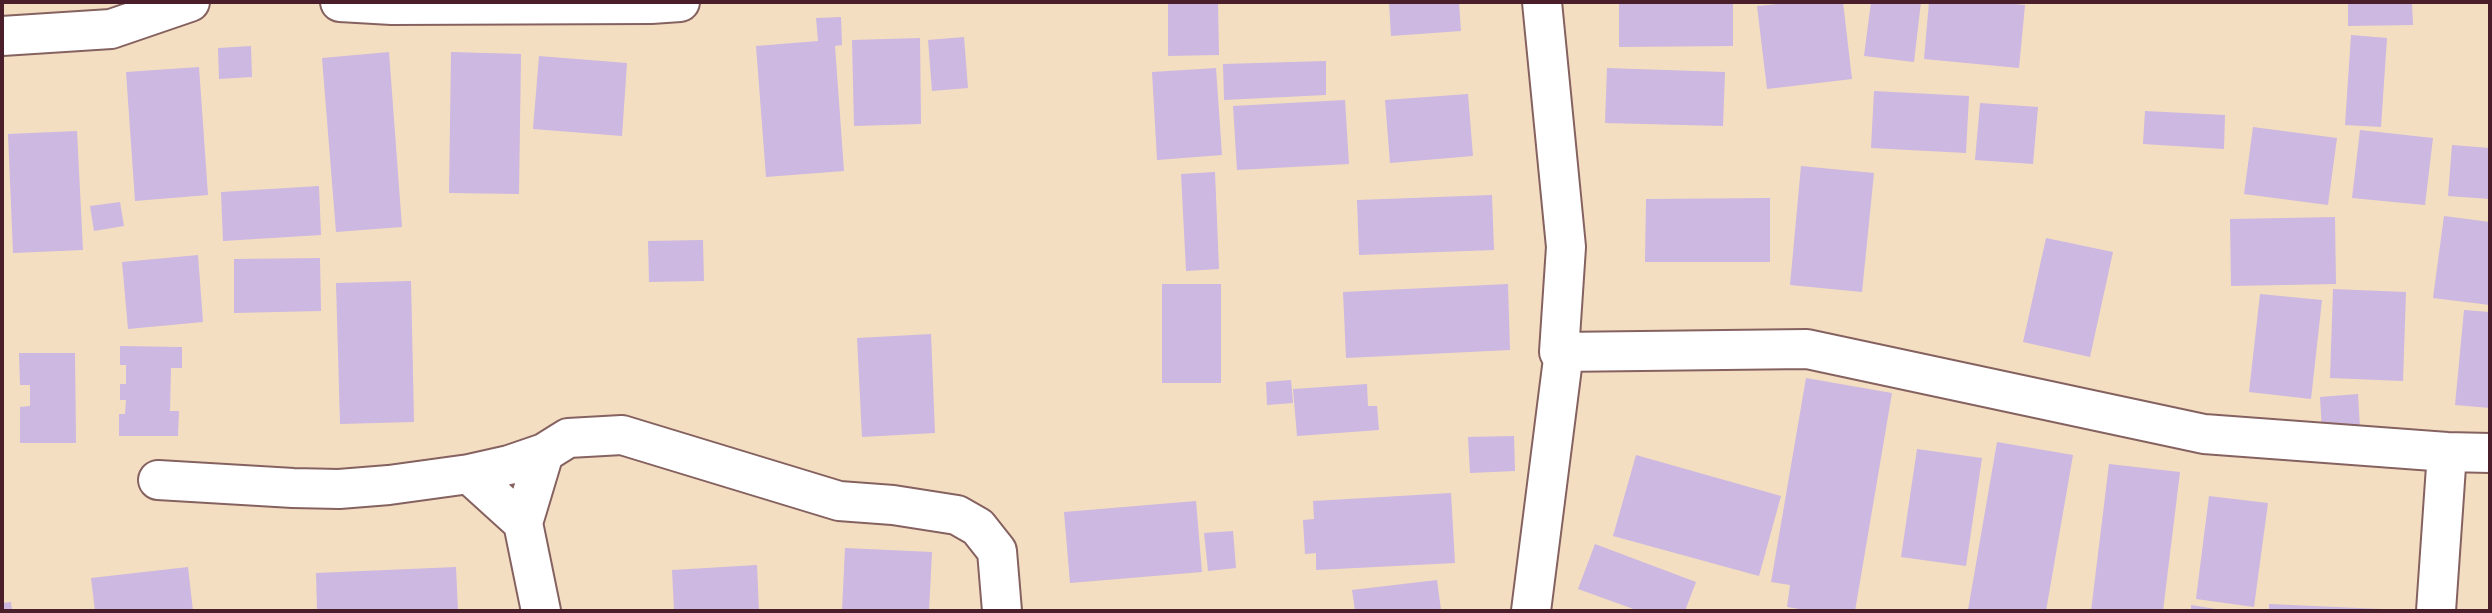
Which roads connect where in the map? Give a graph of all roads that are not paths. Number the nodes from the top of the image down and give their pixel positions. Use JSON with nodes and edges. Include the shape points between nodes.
{"nodes":[{"id":1,"x":190,"y":2,"type":"edge"},
{"id":2,"x":340,"y":2,"type":"edge"},
{"id":3,"x":680,"y":2,"type":"edge"},
{"id":4,"x":1542,"y":2,"type":"edge"},
{"id":5,"x":2,"y":36,"type":"edge"},
{"id":6,"x":1559,"y":352,"type":"junction"},
{"id":7,"x":2447,"y":452,"type":"junction"},
{"id":8,"x":544,"y":453,"type":"junction"},
{"id":9,"x":2490,"y":453,"type":"edge"},
{"id":10,"x":469,"y":474,"type":"junction"},
{"id":11,"x":158,"y":480,"type":"dead end"},
{"id":12,"x":523,"y":523,"type":"junction"},
{"id":13,"x":541,"y":611,"type":"edge"},
{"id":14,"x":1002,"y":611,"type":"edge"},
{"id":15,"x":1531,"y":611,"type":"edge"},
{"id":16,"x":2436,"y":611,"type":"edge"}],
"edges":[{"from":1,"to":5,"type":"street","via":[[111,29]]},
{"from":2,"to":3,"type":"street"},
{"from":4,"to":6,"type":"street","via":[[1566,247]]},
{"from":6,"to":7,"type":"street","via":[[1807,349],[2204,434]]},
{"from":6,"to":15,"type":"street","via":[[1563,359]]},
{"from":7,"to":9,"type":"street"},
{"from":7,"to":16,"type":"street"},
{"from":8,"to":10,"type":"street"},
{"from":8,"to":12,"type":"street"},
{"from":8,"to":14,"type":"street","via":[[568,438],[622,435],[839,500],[957,515],[978,527],[997,551]]},
{"from":10,"to":11,"type":"street","via":[[339,489]]},
{"from":10,"to":12,"type":"street"},
{"from":12,"to":13,"type":"street"}]}
